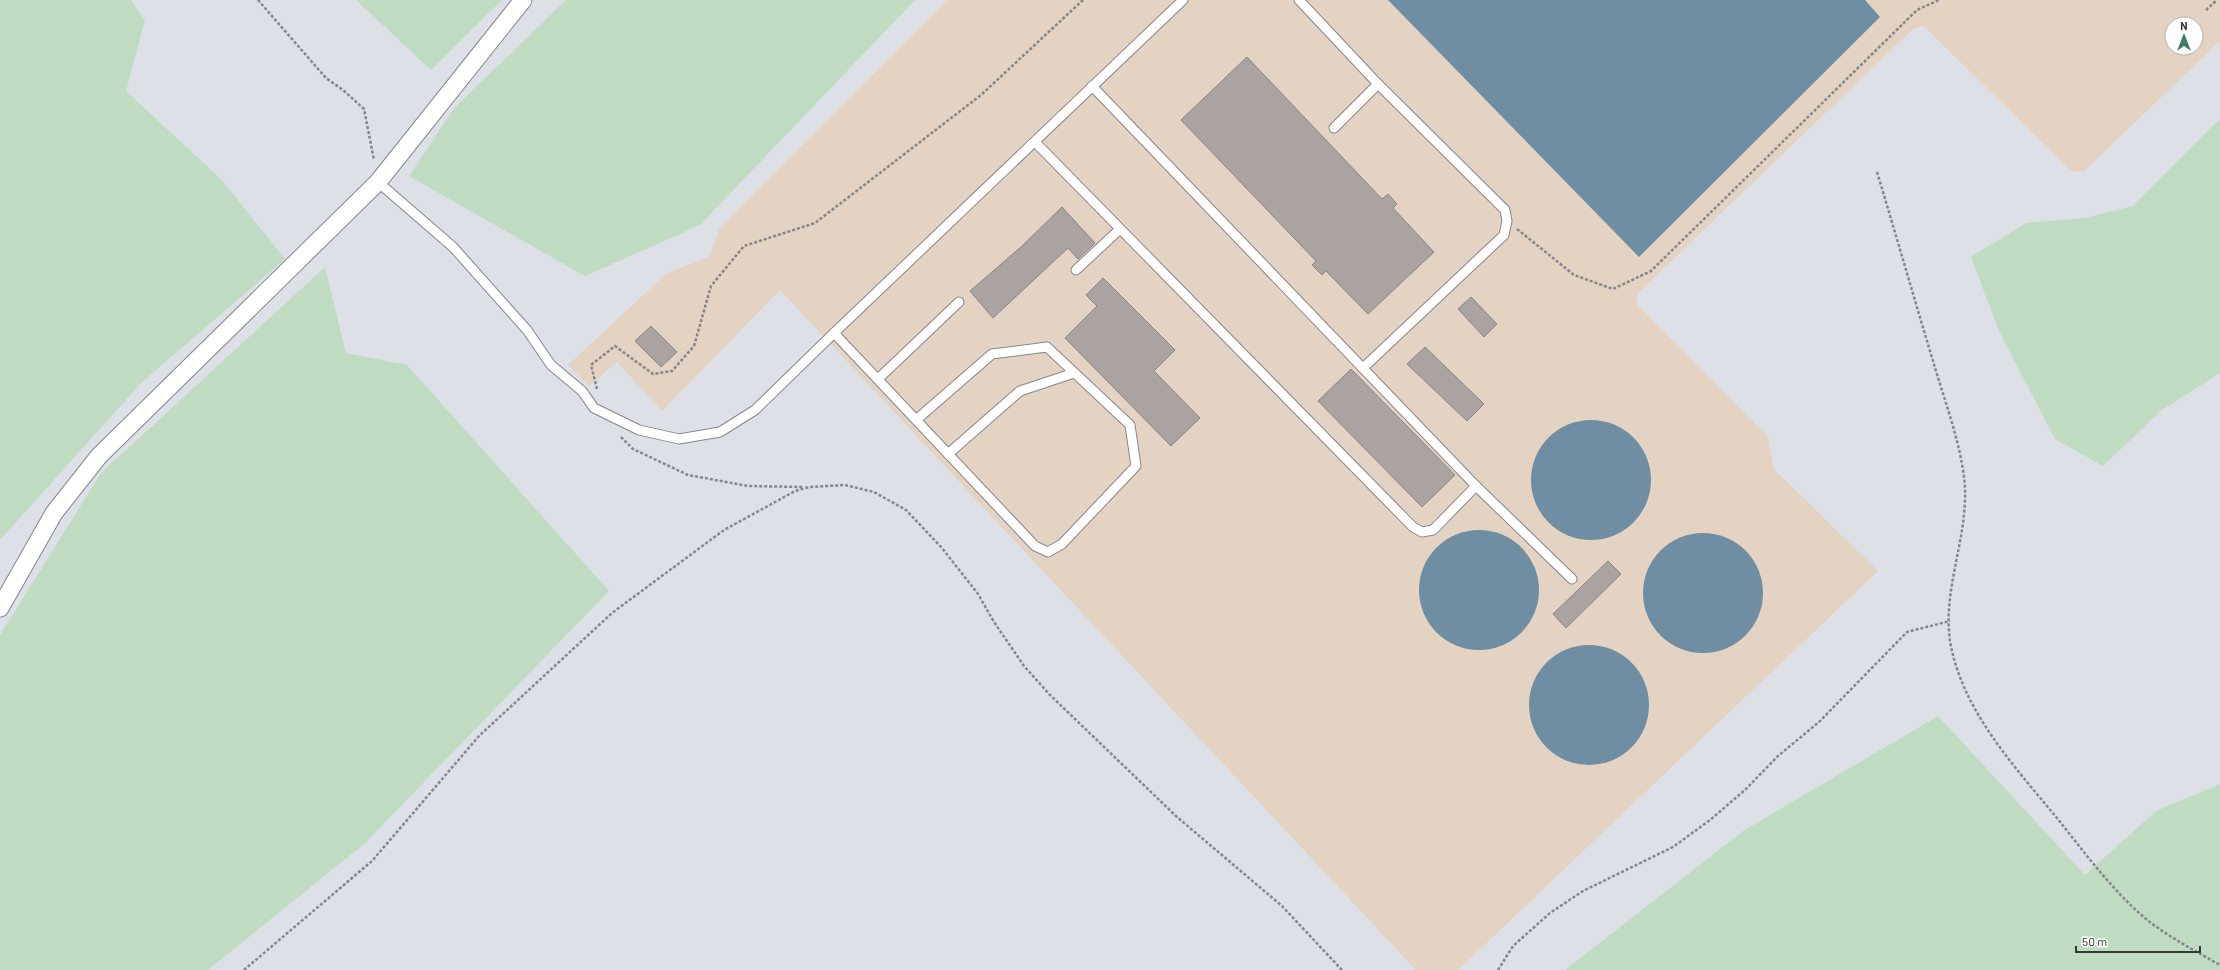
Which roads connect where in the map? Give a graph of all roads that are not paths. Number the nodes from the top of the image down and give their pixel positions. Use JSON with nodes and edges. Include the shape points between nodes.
{"nodes":[{"id":1,"x":523,"y":0,"type":"edge"},
{"id":2,"x":1182,"y":0,"type":"edge"},
{"id":3,"x":1299,"y":0,"type":"edge"},
{"id":4,"x":1378,"y":84,"type":"junction"},
{"id":5,"x":1092,"y":86,"type":"junction"},
{"id":6,"x":1334,"y":128,"type":"dead end"},
{"id":7,"x":1035,"y":142,"type":"junction"},
{"id":8,"x":378,"y":182,"type":"junction"},
{"id":9,"x":1120,"y":229,"type":"junction"},
{"id":10,"x":1076,"y":270,"type":"dead end"},
{"id":11,"x":959,"y":302,"type":"dead end"},
{"id":12,"x":834,"y":333,"type":"junction"},
{"id":13,"x":1363,"y":368,"type":"junction"},
{"id":14,"x":1074,"y":373,"type":"junction"},
{"id":15,"x":878,"y":379,"type":"junction"},
{"id":16,"x":916,"y":420,"type":"junction"},
{"id":17,"x":948,"y":454,"type":"junction"},
{"id":18,"x":1476,"y":486,"type":"junction"},
{"id":19,"x":1572,"y":579,"type":"dead end"},
{"id":20,"x":0,"y":608,"type":"edge"}],
"edges":[{"from":1,"to":8,"type":"street"},
{"from":2,"to":5,"type":"lane"},
{"from":3,"to":4,"type":"lane"},
{"from":4,"to":6,"type":"lane"},
{"from":4,"to":13,"type":"lane","via":[[1505,210],[1507,221],[1504,235]]},
{"from":5,"to":7,"type":"lane"},
{"from":5,"to":13,"type":"lane"},
{"from":7,"to":9,"type":"lane"},
{"from":7,"to":12,"type":"lane"},
{"from":8,"to":12,"type":"lane","via":[[453,247],[527,330],[551,365],[582,392],[594,408],[639,430],[679,439],[720,432],[755,410]]},
{"from":8,"to":20,"type":"street","via":[[99,456],[54,513]]},
{"from":9,"to":10,"type":"lane"},
{"from":9,"to":18,"type":"lane","via":[[1413,527],[1422,532],[1433,530]]},
{"from":11,"to":15,"type":"lane"},
{"from":12,"to":15,"type":"lane"},
{"from":13,"to":18,"type":"lane"},
{"from":14,"to":16,"type":"lane","via":[[1047,347],[992,354]]},
{"from":14,"to":17,"type":"lane","via":[[1020,391]]},
{"from":14,"to":17,"type":"lane","via":[[1130,425],[1136,466],[1062,544],[1048,552],[1035,546]]},
{"from":15,"to":16,"type":"lane"},
{"from":16,"to":17,"type":"lane"},
{"from":18,"to":19,"type":"lane"}]}
